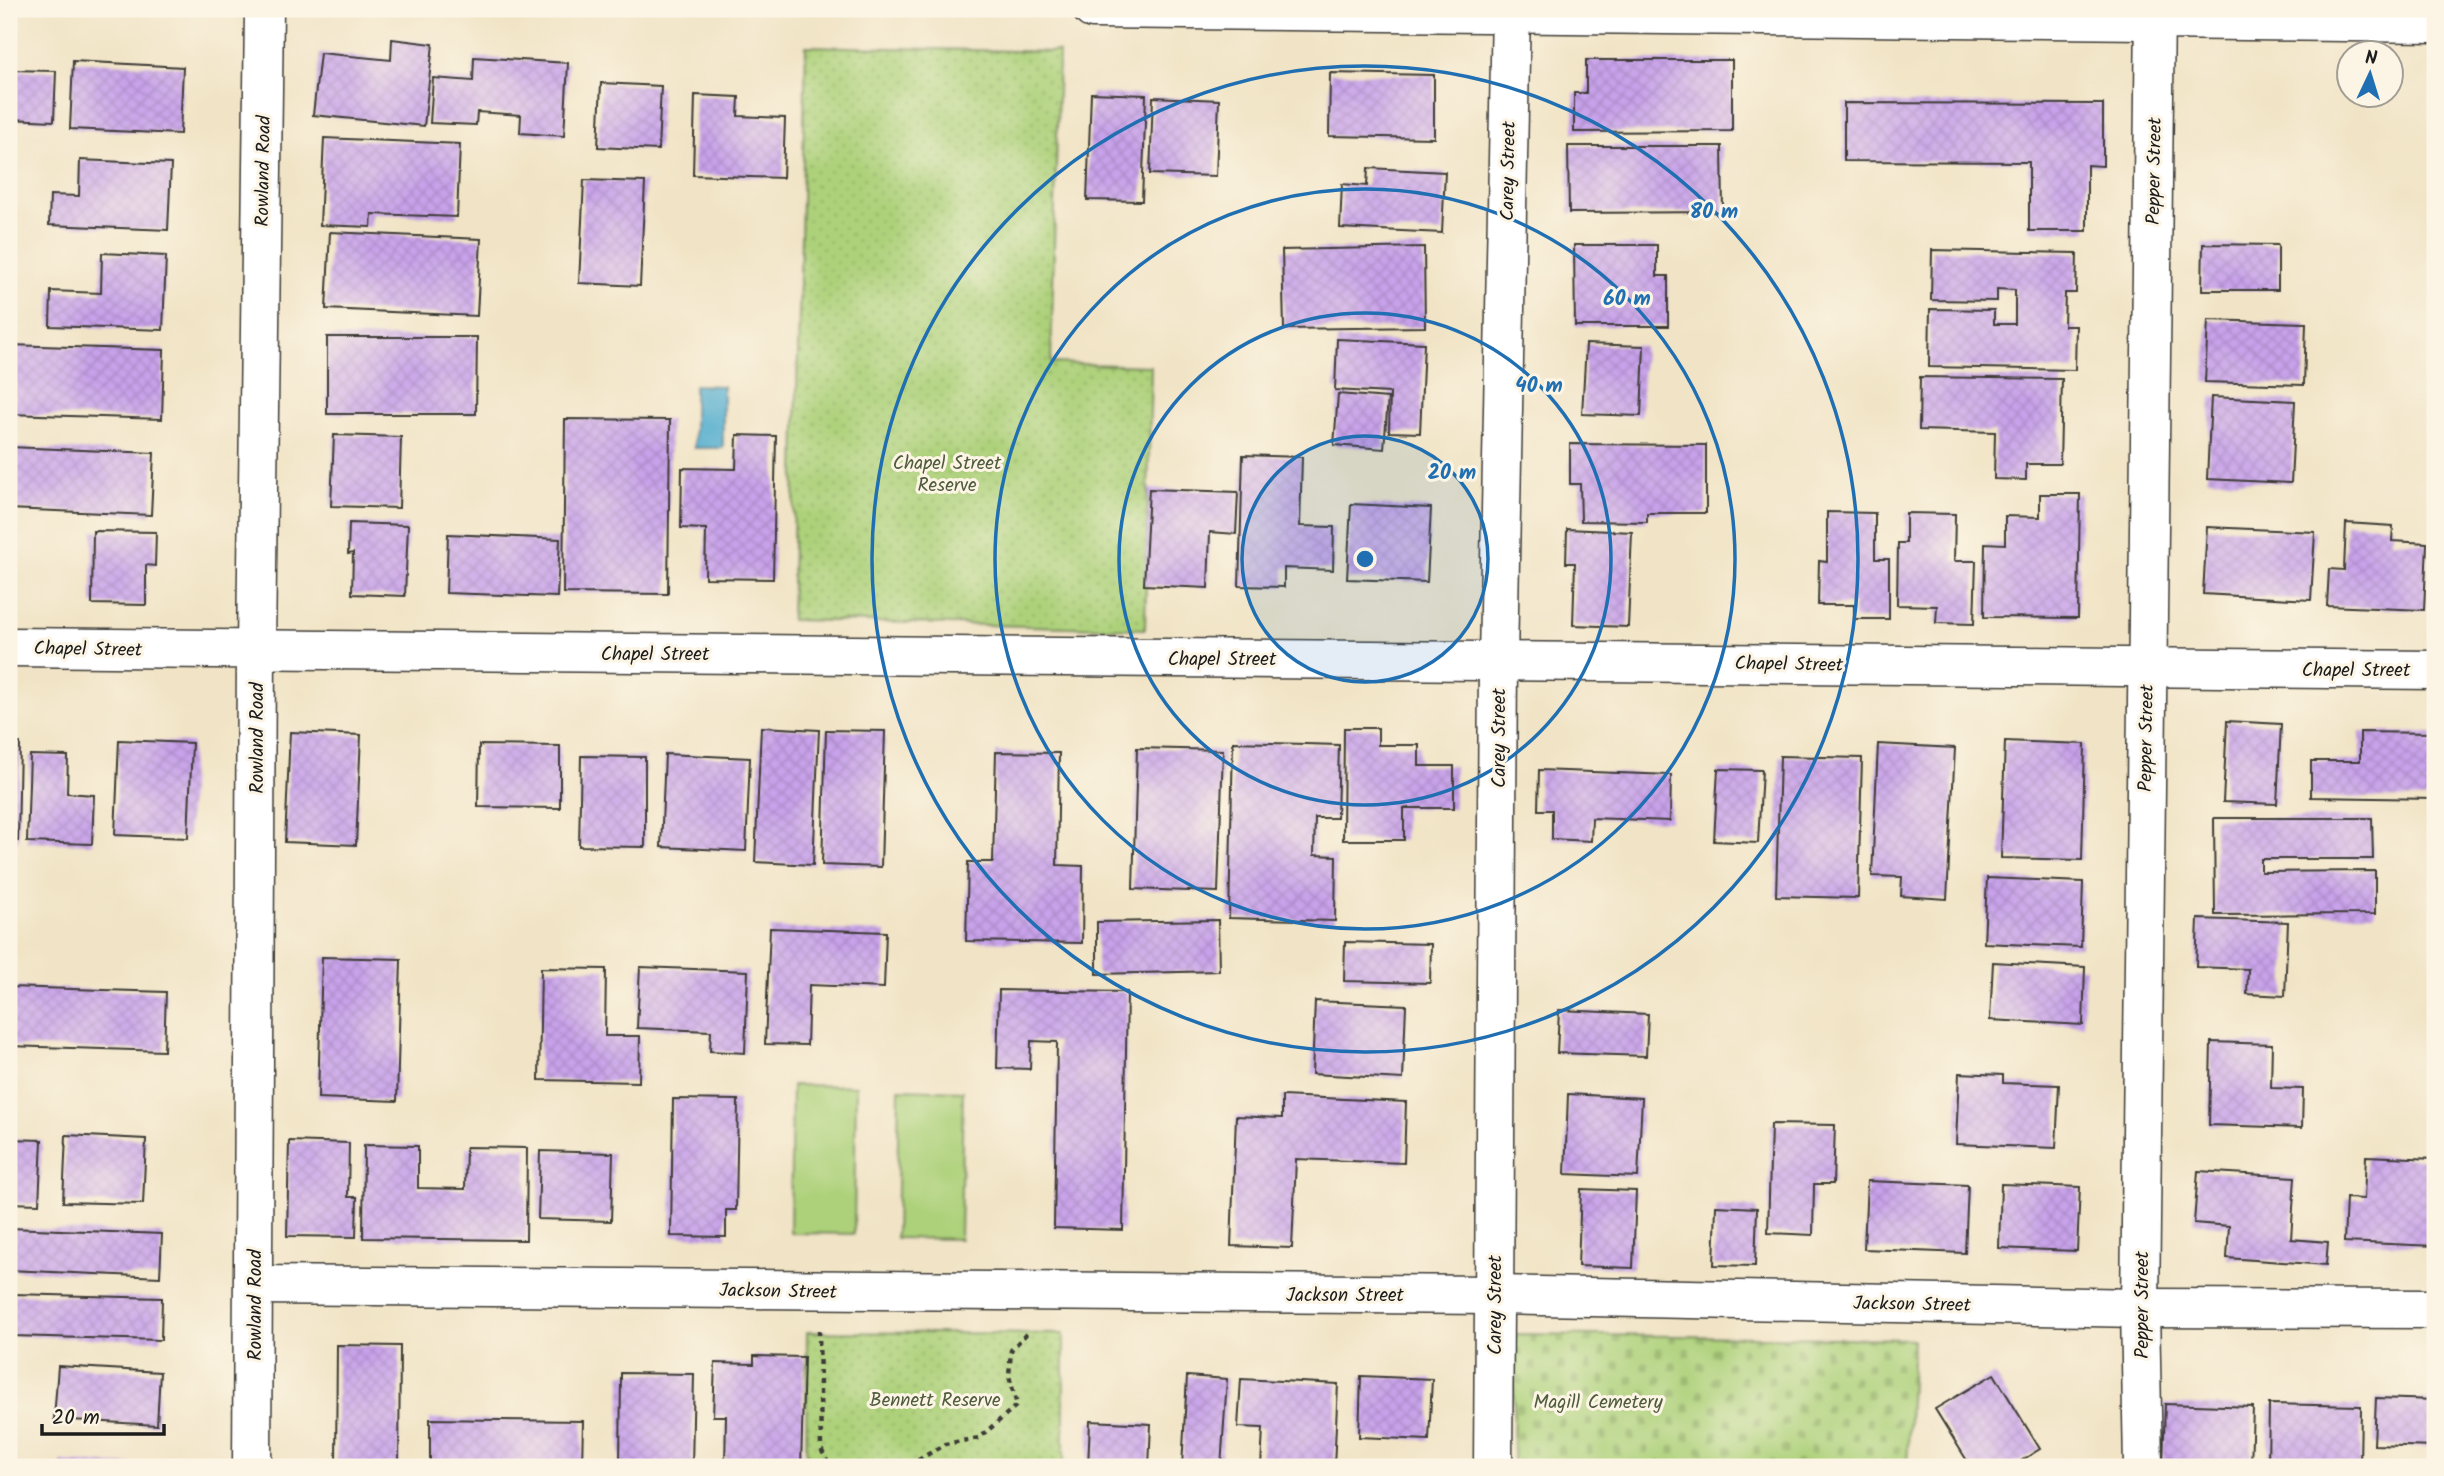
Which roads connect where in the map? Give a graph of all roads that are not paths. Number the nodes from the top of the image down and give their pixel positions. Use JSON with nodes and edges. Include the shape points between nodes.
{"nodes":[{"id":1,"x":264,"y":9,"type":"edge"},
{"id":2,"x":1092,"y":9,"type":"edge"},
{"id":3,"x":1511,"y":11,"type":"edge"},
{"id":4,"x":2155,"y":15,"type":"edge"},
{"id":5,"x":2435,"y":23,"type":"edge"},
{"id":6,"x":9,"y":646,"type":"edge"},
{"id":7,"x":256,"y":649,"type":"junction"},
{"id":8,"x":1498,"y":660,"type":"junction"},
{"id":9,"x":2146,"y":668,"type":"junction"},
{"id":10,"x":2435,"y":670,"type":"edge"},
{"id":11,"x":254,"y":1285,"type":"junction"},
{"id":12,"x":1494,"y":1295,"type":"junction"},
{"id":13,"x":2140,"y":1308,"type":"junction"},
{"id":14,"x":2435,"y":1309,"type":"edge"},
{"id":15,"x":252,"y":1467,"type":"edge"},
{"id":16,"x":1493,"y":1467,"type":"edge"},
{"id":17,"x":2143,"y":1467,"type":"edge"}],
"edges":[{"from":1,"to":7,"type":"street","name":"Rowland Road"},
{"from":2,"to":3,"type":"street"},
{"from":3,"to":4,"type":"street"},
{"from":3,"to":8,"type":"street","name":"Carey Street"},
{"from":4,"to":5,"type":"street"},
{"from":4,"to":9,"type":"street","name":"Pepper Street"},
{"from":6,"to":7,"type":"street","name":"Chapel Street"},
{"from":7,"to":8,"type":"street","name":"Chapel Street"},
{"from":7,"to":11,"type":"street","name":"Rowland Road"},
{"from":8,"to":9,"type":"street","name":"Chapel Street"},
{"from":8,"to":12,"type":"street","name":"Carey Street"},
{"from":9,"to":10,"type":"street","name":"Chapel Street"},
{"from":9,"to":13,"type":"street","name":"Pepper Street"},
{"from":11,"to":12,"type":"street","name":"Jackson Street"},
{"from":11,"to":15,"type":"street","name":"Rowland Road"},
{"from":12,"to":13,"type":"street","name":"Jackson Street"},
{"from":12,"to":16,"type":"street","name":"Carey Street"},
{"from":13,"to":14,"type":"street","name":"Jackson Street"},
{"from":13,"to":17,"type":"street","name":"Pepper Street"}]}
